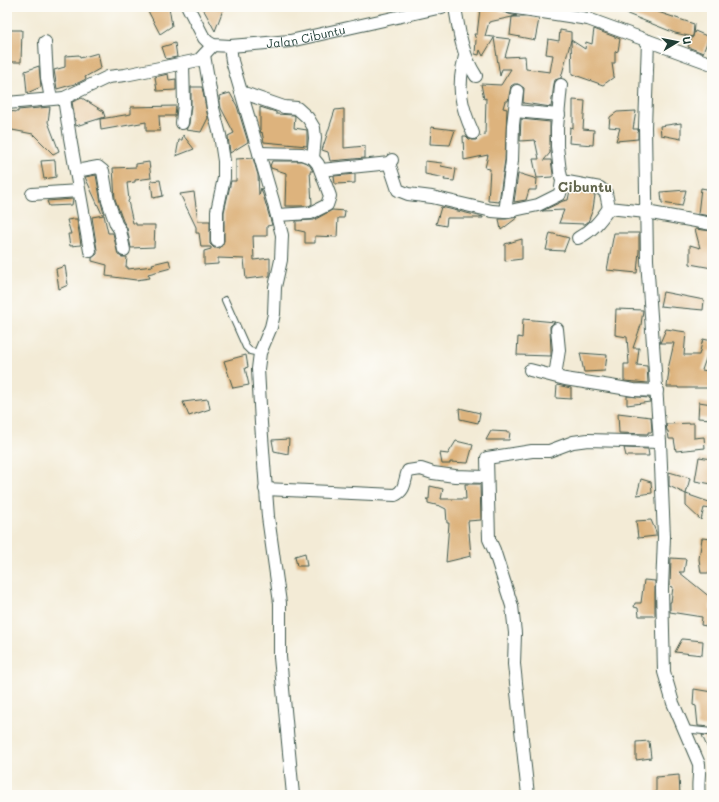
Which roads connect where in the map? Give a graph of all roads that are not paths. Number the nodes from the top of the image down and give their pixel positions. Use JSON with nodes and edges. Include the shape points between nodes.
{"nodes":[{"id":1,"x":188,"y":7,"type":"edge"},
{"id":2,"x":442,"y":7,"type":"edge"},
{"id":3,"x":455,"y":7,"type":"edge"},
{"id":4,"x":510,"y":7,"type":"edge"},
{"id":5,"x":710,"y":7,"type":"edge"},
{"id":6,"x":712,"y":10,"type":"edge"},
{"id":7,"x":648,"y":41,"type":"junction"},
{"id":8,"x":44,"y":42,"type":"dead end"},
{"id":9,"x":213,"y":45,"type":"junction"},
{"id":10,"x":230,"y":46,"type":"junction"},
{"id":11,"x":204,"y":55,"type":"junction"},
{"id":12,"x":465,"y":56,"type":"junction"},
{"id":13,"x":183,"y":64,"type":"junction"},
{"id":14,"x":712,"y":64,"type":"edge"},
{"id":15,"x":476,"y":76,"type":"dead end"},
{"id":16,"x":561,"y":85,"type":"dead end"},
{"id":17,"x":517,"y":91,"type":"dead end"},
{"id":18,"x":241,"y":92,"type":"junction"},
{"id":19,"x":64,"y":98,"type":"junction"},
{"id":20,"x":51,"y":99,"type":"junction"},
{"id":21,"x":7,"y":104,"type":"edge"},
{"id":22,"x":515,"y":110,"type":"junction"},
{"id":23,"x":559,"y":115,"type":"junction"},
{"id":24,"x":182,"y":123,"type":"dead end"},
{"id":25,"x":472,"y":133,"type":"dead end"},
{"id":26,"x":259,"y":153,"type":"junction"},
{"id":27,"x":313,"y":158,"type":"junction"},
{"id":28,"x":321,"y":170,"type":"junction"},
{"id":29,"x":76,"y":171,"type":"junction"},
{"id":30,"x":562,"y":181,"type":"junction"},
{"id":31,"x":80,"y":192,"type":"junction"},
{"id":32,"x":32,"y":194,"type":"dead end"},
{"id":33,"x":609,"y":208,"type":"junction"},
{"id":34,"x":505,"y":212,"type":"junction"},
{"id":35,"x":646,"y":212,"type":"junction"},
{"id":36,"x":277,"y":215,"type":"junction"},
{"id":37,"x":712,"y":224,"type":"edge"},
{"id":38,"x":578,"y":238,"type":"dead end"},
{"id":39,"x":217,"y":241,"type":"dead end"},
{"id":40,"x":90,"y":250,"type":"dead end"},
{"id":41,"x":124,"y":250,"type":"dead end"},
{"id":42,"x":225,"y":300,"type":"dead end"},
{"id":43,"x":557,"y":329,"type":"dead end"},
{"id":44,"x":260,"y":353,"type":"junction"},
{"id":45,"x":530,"y":370,"type":"dead end"},
{"id":46,"x":555,"y":376,"type":"junction"},
{"id":47,"x":657,"y":391,"type":"junction"},
{"id":48,"x":660,"y":442,"type":"junction"},
{"id":49,"x":487,"y":477,"type":"junction"},
{"id":50,"x":265,"y":489,"type":"junction"},
{"id":51,"x":684,"y":729,"type":"junction"},
{"id":52,"x":712,"y":732,"type":"edge"},
{"id":53,"x":698,"y":792,"type":"edge"},
{"id":54,"x":293,"y":795,"type":"edge"},
{"id":55,"x":528,"y":795,"type":"edge"}],
"edges":[{"from":1,"to":9,"type":"street","via":[[204,38]]},
{"from":2,"to":10,"type":"street","name":"Jalan Cibuntu","via":[[290,41]]},
{"from":3,"to":12,"type":"street"},
{"from":4,"to":7,"type":"street","via":[[588,19]]},
{"from":5,"to":6,"type":"lane"},
{"from":7,"to":14,"type":"street"},
{"from":7,"to":35,"type":"street"},
{"from":8,"to":20,"type":"street"},
{"from":9,"to":10,"type":"street","name":"Jalan Cibuntu"},
{"from":9,"to":11,"type":"street"},
{"from":10,"to":18,"type":"street"},
{"from":11,"to":13,"type":"street","via":[[199,60]]},
{"from":11,"to":39,"type":"street","via":[[224,161],[224,178],[217,211]]},
{"from":12,"to":15,"type":"street"},
{"from":12,"to":25,"type":"street","via":[[460,90]]},
{"from":13,"to":19,"type":"street","via":[[108,77]]},
{"from":13,"to":24,"type":"street"},
{"from":16,"to":23,"type":"street"},
{"from":17,"to":22,"type":"street"},
{"from":18,"to":26,"type":"street"},
{"from":18,"to":27,"type":"street","via":[[284,107],[297,108],[308,118],[314,128]]},
{"from":19,"to":20,"type":"street"},
{"from":19,"to":29,"type":"street"},
{"from":20,"to":21,"type":"street"},
{"from":22,"to":23,"type":"street"},
{"from":22,"to":34,"type":"street"},
{"from":23,"to":30,"type":"street","via":[[557,146]]},
{"from":26,"to":27,"type":"street","via":[[302,154]]},
{"from":26,"to":36,"type":"street"},
{"from":27,"to":28,"type":"street"},
{"from":28,"to":34,"type":"street","via":[[382,163],[398,190],[408,194],[432,196]]},
{"from":28,"to":36,"type":"street","via":[[330,196],[327,205],[311,213]]},
{"from":29,"to":31,"type":"street"},
{"from":29,"to":41,"type":"street","via":[[98,167],[103,171],[108,201],[120,230]]},
{"from":30,"to":33,"type":"street","via":[[600,188],[606,193]]},
{"from":30,"to":34,"type":"street","via":[[560,194],[555,197],[538,205]]},
{"from":31,"to":32,"type":"street"},
{"from":31,"to":40,"type":"street"},
{"from":33,"to":35,"type":"street"},
{"from":33,"to":38,"type":"street","via":[[593,229]]},
{"from":35,"to":37,"type":"street"},
{"from":35,"to":47,"type":"street"},
{"from":36,"to":44,"type":"street","via":[[282,235],[281,260],[275,287],[274,314]]},
{"from":42,"to":44,"type":"lane","via":[[246,347],[250,351]]},
{"from":43,"to":46,"type":"street","via":[[559,350]]},
{"from":44,"to":50,"type":"street","via":[[258,369]]},
{"from":45,"to":46,"type":"street"},
{"from":46,"to":47,"type":"street","via":[[634,390]]},
{"from":47,"to":48,"type":"street"},
{"from":48,"to":49,"type":"street","via":[[588,440],[573,442],[549,451],[487,458]]},
{"from":48,"to":51,"type":"street","via":[[664,537],[664,672]]},
{"from":49,"to":50,"type":"street","via":[[455,476],[421,469],[408,470],[403,489],[395,495]]},
{"from":49,"to":55,"type":"street","via":[[489,539],[512,606],[515,633],[514,664]]},
{"from":50,"to":54,"type":"street","via":[[280,603],[280,657]]},
{"from":51,"to":52,"type":"lane"},
{"from":51,"to":53,"type":"street","via":[[699,764]]}]}
